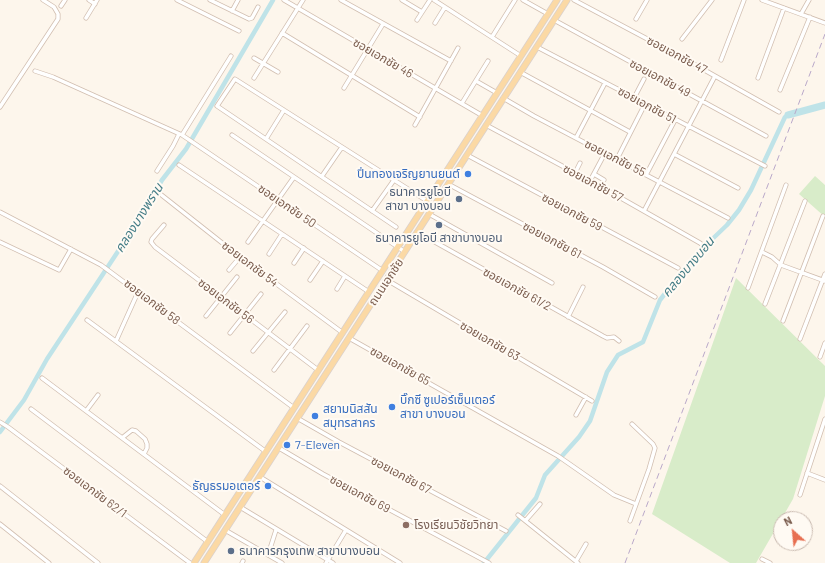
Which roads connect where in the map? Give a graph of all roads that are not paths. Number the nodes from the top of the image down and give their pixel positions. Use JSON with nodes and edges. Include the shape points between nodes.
{"nodes":[{"id":1,"x":43,"y":0,"type":"edge"},
{"id":2,"x":65,"y":0,"type":"edge"},
{"id":3,"x":88,"y":0,"type":"edge"},
{"id":4,"x":97,"y":0,"type":"edge"},
{"id":5,"x":177,"y":0,"type":"edge"},
{"id":6,"x":238,"y":0,"type":"edge"},
{"id":7,"x":284,"y":0,"type":"edge"},
{"id":8,"x":302,"y":0,"type":"edge"},
{"id":9,"x":341,"y":0,"type":"edge"},
{"id":10,"x":402,"y":0,"type":"edge"},
{"id":11,"x":430,"y":0,"type":"edge"},
{"id":12,"x":434,"y":0,"type":"edge"},
{"id":13,"x":515,"y":0,"type":"edge"},
{"id":14,"x":523,"y":0,"type":"edge"},
{"id":15,"x":557,"y":0,"type":"edge"},
{"id":16,"x":567,"y":0,"type":"edge"},
{"id":17,"x":574,"y":0,"type":"edge"},
{"id":18,"x":647,"y":0,"type":"edge"},
{"id":19,"x":712,"y":0,"type":"edge"},
{"id":20,"x":744,"y":0,"type":"edge"},
{"id":21,"x":762,"y":0,"type":"edge"},
{"id":22,"x":809,"y":0,"type":"edge"},
{"id":23,"x":213,"y":1,"type":"edge"},
{"id":24,"x":95,"y":4,"type":"junction"},
{"id":25,"x":61,"y":6,"type":"dead end"},
{"id":26,"x":258,"y":7,"type":"dead end"},
{"id":27,"x":445,"y":7,"type":"junction"},
{"id":28,"x":298,"y":8,"type":"junction"},
{"id":29,"x":784,"y":8,"type":"junction"},
{"id":30,"x":232,"y":11,"type":"junction"},
{"id":31,"x":422,"y":12,"type":"junction"},
{"id":32,"x":548,"y":14,"type":"junction"},
{"id":33,"x":801,"y":14,"type":"junction"},
{"id":34,"x":810,"y":17,"type":"junction"},
{"id":35,"x":86,"y":18,"type":"dead end"},
{"id":36,"x":636,"y":19,"type":"dead end"},
{"id":37,"x":417,"y":20,"type":"dead end"},
{"id":38,"x":554,"y":20,"type":"junction"},
{"id":39,"x":435,"y":23,"type":"dead end"},
{"id":40,"x":824,"y":23,"type":"edge"},
{"id":41,"x":383,"y":24,"type":"junction"},
{"id":42,"x":239,"y":31,"type":"dead end"},
{"id":43,"x":282,"y":33,"type":"junction"},
{"id":44,"x":492,"y":37,"type":"junction"},
{"id":45,"x":682,"y":39,"type":"dead end"},
{"id":46,"x":537,"y":47,"type":"junction"},
{"id":47,"x":458,"y":48,"type":"dead end"},
{"id":48,"x":368,"y":50,"type":"junction"},
{"id":49,"x":231,"y":56,"type":"dead end"},
{"id":50,"x":521,"y":56,"type":"junction"},
{"id":51,"x":254,"y":58,"type":"dead end"},
{"id":52,"x":528,"y":60,"type":"junction"},
{"id":53,"x":721,"y":60,"type":"dead end"},
{"id":54,"x":451,"y":61,"type":"junction"},
{"id":55,"x":488,"y":61,"type":"dead end"},
{"id":56,"x":264,"y":64,"type":"junction"},
{"id":57,"x":35,"y":71,"type":"dead end"},
{"id":58,"x":278,"y":72,"type":"dead end"},
{"id":59,"x":520,"y":72,"type":"junction"},
{"id":60,"x":352,"y":75,"type":"junction"},
{"id":61,"x":715,"y":76,"type":"junction"},
{"id":62,"x":254,"y":78,"type":"dead end"},
{"id":63,"x":758,"y":78,"type":"dead end"},
{"id":64,"x":644,"y":79,"type":"dead end"},
{"id":65,"x":476,"y":81,"type":"junction"},
{"id":66,"x":605,"y":83,"type":"junction"},
{"id":67,"x":344,"y":88,"type":"dead end"},
{"id":68,"x":436,"y":88,"type":"junction"},
{"id":69,"x":780,"y":90,"type":"dead end"},
{"id":70,"x":497,"y":93,"type":"junction"},
{"id":71,"x":503,"y":98,"type":"junction"},
{"id":72,"x":634,"y":98,"type":"junction"},
{"id":73,"x":702,"y":100,"type":"junction"},
{"id":74,"x":462,"y":104,"type":"junction"},
{"id":75,"x":645,"y":104,"type":"junction"},
{"id":76,"x":0,"y":107,"type":"edge"},
{"id":77,"x":284,"y":110,"type":"junction"},
{"id":78,"x":590,"y":111,"type":"junction"},
{"id":79,"x":779,"y":112,"type":"dead end"},
{"id":80,"x":483,"y":116,"type":"junction"},
{"id":81,"x":420,"y":117,"type":"junction"},
{"id":82,"x":675,"y":120,"type":"junction"},
{"id":83,"x":415,"y":125,"type":"dead end"},
{"id":84,"x":486,"y":125,"type":"junction"},
{"id":85,"x":688,"y":127,"type":"junction"},
{"id":86,"x":630,"y":132,"type":"junction"},
{"id":87,"x":182,"y":135,"type":"junction"},
{"id":88,"x":232,"y":135,"type":"dead end"},
{"id":89,"x":766,"y":136,"type":"dead end"},
{"id":90,"x":576,"y":138,"type":"junction"},
{"id":91,"x":266,"y":139,"type":"junction"},
{"id":92,"x":342,"y":147,"type":"junction"},
{"id":93,"x":604,"y":153,"type":"junction"},
{"id":94,"x":674,"y":154,"type":"junction"},
{"id":95,"x":467,"y":155,"type":"junction"},
{"id":96,"x":617,"y":159,"type":"junction"},
{"id":97,"x":580,"y":163,"type":"dead end"},
{"id":98,"x":179,"y":165,"type":"dead end"},
{"id":99,"x":765,"y":166,"type":"dead end"},
{"id":100,"x":157,"y":171,"type":"dead end"},
{"id":101,"x":575,"y":173,"type":"junction"},
{"id":102,"x":594,"y":174,"type":"junction"},
{"id":103,"x":646,"y":174,"type":"junction"},
{"id":104,"x":322,"y":176,"type":"junction"},
{"id":105,"x":294,"y":177,"type":"junction"},
{"id":106,"x":394,"y":180,"type":"junction"},
{"id":107,"x":604,"y":180,"type":"dead end"},
{"id":108,"x":590,"y":181,"type":"junction"},
{"id":109,"x":660,"y":181,"type":"junction"},
{"id":110,"x":448,"y":184,"type":"junction"},
{"id":111,"x":786,"y":185,"type":"dead end"},
{"id":112,"x":738,"y":188,"type":"dead end"},
{"id":113,"x":159,"y":193,"type":"dead end"},
{"id":114,"x":278,"y":200,"type":"junction"},
{"id":115,"x":805,"y":201,"type":"dead end"},
{"id":116,"x":428,"y":202,"type":"junction"},
{"id":117,"x":372,"y":210,"type":"junction"},
{"id":118,"x":644,"y":211,"type":"junction"},
{"id":119,"x":0,"y":212,"type":"edge"},
{"id":120,"x":429,"y":214,"type":"junction"},
{"id":121,"x":823,"y":216,"type":"dead end"},
{"id":122,"x":728,"y":218,"type":"dead end"},
{"id":123,"x":264,"y":221,"type":"junction"},
{"id":124,"x":164,"y":225,"type":"dead end"},
{"id":125,"x":396,"y":227,"type":"dead end"},
{"id":126,"x":417,"y":232,"type":"junction"},
{"id":127,"x":282,"y":234,"type":"junction"},
{"id":128,"x":0,"y":242,"type":"edge"},
{"id":129,"x":248,"y":242,"type":"dead end"},
{"id":130,"x":304,"y":248,"type":"junction"},
{"id":131,"x":398,"y":248,"type":"junction"},
{"id":132,"x":71,"y":249,"type":"junction"},
{"id":133,"x":707,"y":249,"type":"dead end"},
{"id":134,"x":405,"y":252,"type":"junction"},
{"id":135,"x":762,"y":252,"type":"junction"},
{"id":136,"x":269,"y":254,"type":"dead end"},
{"id":137,"x":240,"y":256,"type":"junction"},
{"id":138,"x":323,"y":261,"type":"junction"},
{"id":139,"x":294,"y":263,"type":"dead end"},
{"id":140,"x":781,"y":265,"type":"junction"},
{"id":141,"x":678,"y":268,"type":"dead end"},
{"id":142,"x":229,"y":270,"type":"dead end"},
{"id":143,"x":383,"y":271,"type":"junction"},
{"id":144,"x":802,"y":273,"type":"junction"},
{"id":145,"x":825,"y":274,"type":"edge"},
{"id":146,"x":345,"y":276,"type":"junction"},
{"id":147,"x":237,"y":277,"type":"dead end"},
{"id":148,"x":310,"y":280,"type":"dead end"},
{"id":149,"x":387,"y":280,"type":"junction"},
{"id":150,"x":824,"y":280,"type":"edge"},
{"id":151,"x":552,"y":283,"type":"dead end"},
{"id":152,"x":583,"y":287,"type":"dead end"},
{"id":153,"x":748,"y":288,"type":"dead end"},
{"id":154,"x":337,"y":289,"type":"dead end"},
{"id":155,"x":138,"y":292,"type":"junction"},
{"id":156,"x":369,"y":292,"type":"junction"},
{"id":157,"x":261,"y":294,"type":"dead end"},
{"id":158,"x":221,"y":297,"type":"junction"},
{"id":159,"x":655,"y":297,"type":"dead end"},
{"id":160,"x":765,"y":304,"type":"dead end"},
{"id":161,"x":285,"y":312,"type":"dead end"},
{"id":162,"x":244,"y":315,"type":"junction"},
{"id":163,"x":206,"y":316,"type":"dead end"},
{"id":164,"x":568,"y":317,"type":"junction"},
{"id":165,"x":87,"y":320,"type":"dead end"},
{"id":166,"x":783,"y":322,"type":"dead end"},
{"id":167,"x":307,"y":326,"type":"dead end"},
{"id":168,"x":268,"y":332,"type":"junction"},
{"id":169,"x":230,"y":333,"type":"dead end"},
{"id":170,"x":342,"y":333,"type":"junction"},
{"id":171,"x":349,"y":338,"type":"junction"},
{"id":172,"x":800,"y":338,"type":"dead end"},
{"id":173,"x":619,"y":340,"type":"dead end"},
{"id":174,"x":116,"y":341,"type":"junction"},
{"id":175,"x":825,"y":343,"type":"edge"},
{"id":176,"x":290,"y":349,"type":"junction"},
{"id":177,"x":253,"y":351,"type":"dead end"},
{"id":178,"x":820,"y":357,"type":"dead end"},
{"id":179,"x":274,"y":370,"type":"dead end"},
{"id":180,"x":318,"y":370,"type":"junction"},
{"id":181,"x":42,"y":378,"type":"dead end"},
{"id":182,"x":98,"y":394,"type":"dead end"},
{"id":183,"x":586,"y":397,"type":"junction"},
{"id":184,"x":592,"y":401,"type":"dead end"},
{"id":185,"x":294,"y":408,"type":"junction"},
{"id":186,"x":31,"y":409,"type":"dead end"},
{"id":187,"x":86,"y":411,"type":"junction"},
{"id":188,"x":576,"y":415,"type":"dead end"},
{"id":189,"x":298,"y":418,"type":"junction"},
{"id":190,"x":825,"y":419,"type":"edge"},
{"id":191,"x":0,"y":422,"type":"edge"},
{"id":192,"x":632,"y":424,"type":"dead end"},
{"id":193,"x":122,"y":438,"type":"junction"},
{"id":194,"x":279,"y":448,"type":"junction"},
{"id":195,"x":265,"y":451,"type":"junction"},
{"id":196,"x":144,"y":454,"type":"junction"},
{"id":197,"x":807,"y":473,"type":"junction"},
{"id":198,"x":260,"y":476,"type":"junction"},
{"id":199,"x":825,"y":480,"type":"edge"},
{"id":200,"x":0,"y":486,"type":"edge"},
{"id":201,"x":800,"y":495,"type":"dead end"},
{"id":202,"x":540,"y":504,"type":"dead end"},
{"id":203,"x":636,"y":504,"type":"junction"},
{"id":204,"x":240,"y":508,"type":"junction"},
{"id":205,"x":225,"y":515,"type":"junction"},
{"id":206,"x":518,"y":515,"type":"dead end"},
{"id":207,"x":525,"y":520,"type":"junction"},
{"id":208,"x":630,"y":521,"type":"dead end"},
{"id":209,"x":0,"y":524,"type":"edge"},
{"id":210,"x":225,"y":530,"type":"junction"},
{"id":211,"x":276,"y":530,"type":"junction"},
{"id":212,"x":346,"y":530,"type":"junction"},
{"id":213,"x":506,"y":531,"type":"dead end"},
{"id":214,"x":208,"y":542,"type":"junction"},
{"id":215,"x":586,"y":544,"type":"dead end"},
{"id":216,"x":268,"y":555,"type":"junction"},
{"id":217,"x":762,"y":559,"type":"dead end"},
{"id":218,"x":327,"y":562,"type":"edge"},
{"id":219,"x":577,"y":562,"type":"edge"},
{"id":220,"x":50,"y":563,"type":"edge"},
{"id":221,"x":98,"y":563,"type":"edge"},
{"id":222,"x":190,"y":563,"type":"edge"},
{"id":223,"x":194,"y":563,"type":"edge"},
{"id":224,"x":204,"y":563,"type":"edge"},
{"id":225,"x":282,"y":563,"type":"edge"},
{"id":226,"x":333,"y":563,"type":"edge"},
{"id":227,"x":400,"y":563,"type":"edge"},
{"id":228,"x":489,"y":563,"type":"edge"},
{"id":229,"x":770,"y":563,"type":"edge"}],
"edges":[{"from":1,"to":76,"type":"street","via":[[54,7],[58,19]]},
{"from":2,"to":25,"type":"street"},
{"from":3,"to":24,"type":"street"},
{"from":4,"to":24,"type":"street"},
{"from":5,"to":42,"type":"street"},
{"from":6,"to":30,"type":"street"},
{"from":7,"to":28,"type":"street","name":"ซอยเอกชัย 46"},
{"from":8,"to":28,"type":"street"},
{"from":9,"to":41,"type":"street"},
{"from":10,"to":31,"type":"street"},
{"from":11,"to":31,"type":"street"},
{"from":12,"to":27,"type":"street"},
{"from":13,"to":44,"type":"street"},
{"from":14,"to":32,"type":"street"},
{"from":15,"to":32,"type":"main road","name":"ถนนเอกชัย"},
{"from":16,"to":38,"type":"main road","name":"ถนนเอกชัย"},
{"from":17,"to":61,"type":"street","name":"ซอยเอกชัย 47"},
{"from":18,"to":36,"type":"street"},
{"from":19,"to":45,"type":"street"},
{"from":20,"to":53,"type":"street"},
{"from":21,"to":29,"type":"street"},
{"from":22,"to":33,"type":"street"},
{"from":23,"to":30,"type":"street"},
{"from":24,"to":35,"type":"street"},
{"from":26,"to":30,"type":"street","via":[[250,20]]},
{"from":27,"to":39,"type":"street"},
{"from":27,"to":44,"type":"street"},
{"from":28,"to":43,"type":"street"},
{"from":28,"to":48,"type":"street","name":"ซอยเอกชัย 46"},
{"from":29,"to":33,"type":"street"},
{"from":29,"to":63,"type":"street"},
{"from":31,"to":37,"type":"street"},
{"from":32,"to":50,"type":"main road","name":"ถนนเอกชัย"},
{"from":33,"to":34,"type":"street"},
{"from":34,"to":40,"type":"street"},
{"from":34,"to":69,"type":"street"},
{"from":38,"to":46,"type":"main road","name":"ถนนเอกชัย"},
{"from":38,"to":73,"type":"street","name":"ซอยเอกชัย 49"},
{"from":41,"to":48,"type":"street"},
{"from":41,"to":54,"type":"street"},
{"from":43,"to":56,"type":"street"},
{"from":43,"to":60,"type":"street"},
{"from":44,"to":50,"type":"street"},
{"from":46,"to":52,"type":"main road","name":"ถนนเอกชัย"},
{"from":46,"to":66,"type":"street","name":"ซอยเอกชัย 51"},
{"from":47,"to":54,"type":"street"},
{"from":48,"to":60,"type":"street"},
{"from":48,"to":68,"type":"street","name":"ซอยเอกชัย 46"},
{"from":49,"to":87,"type":"street"},
{"from":50,"to":52,"type":"main road"},
{"from":50,"to":70,"type":"main road","name":"ถนนเอกชัย"},
{"from":51,"to":56,"type":"street"},
{"from":52,"to":59,"type":"main road","name":"ถนนเอกชัย"},
{"from":54,"to":68,"type":"street"},
{"from":55,"to":65,"type":"street"},
{"from":56,"to":58,"type":"street"},
{"from":56,"to":62,"type":"street"},
{"from":57,"to":87,"type":"street","name":"ซอยเอกชัย 50"},
{"from":59,"to":71,"type":"main road","name":"ถนนเอกชัย"},
{"from":59,"to":78,"type":"street"},
{"from":60,"to":67,"type":"street"},
{"from":60,"to":81,"type":"street"},
{"from":61,"to":73,"type":"street"},
{"from":61,"to":79,"type":"street","name":"ซอยเอกชัย 47"},
{"from":64,"to":72,"type":"street"},
{"from":65,"to":70,"type":"street"},
{"from":65,"to":74,"type":"street"},
{"from":66,"to":72,"type":"street","name":"ซอยเอกชัย 51"},
{"from":66,"to":78,"type":"street"},
{"from":68,"to":74,"type":"street","name":"ซอยเอกชัย 46"},
{"from":68,"to":81,"type":"street"},
{"from":70,"to":80,"type":"main road","name":"ถนนเอกชัย"},
{"from":71,"to":84,"type":"main road","name":"ถนนเอกชัย"},
{"from":71,"to":90,"type":"street","name":"ซอยเอกชัย 55"},
{"from":72,"to":75,"type":"street","name":"ซอยเอกชัย 51"},
{"from":73,"to":85,"type":"street"},
{"from":73,"to":89,"type":"street","name":"ซอยเอกชัย 49"},
{"from":74,"to":80,"type":"street","name":"ซอยเอกชัย 46"},
{"from":75,"to":82,"type":"street","name":"ซอยเอกชัย 51"},
{"from":75,"to":86,"type":"street"},
{"from":77,"to":91,"type":"street"},
{"from":77,"to":91,"type":"street","via":[[235,79],[217,106]]},
{"from":77,"to":92,"type":"street"},
{"from":78,"to":86,"type":"street"},
{"from":78,"to":90,"type":"street"},
{"from":80,"to":116,"type":"main road","name":"ถนนเอกชัย"},
{"from":81,"to":83,"type":"street"},
{"from":82,"to":85,"type":"street","name":"ซอยเอกชัย 51"},
{"from":82,"to":103,"type":"street"},
{"from":84,"to":95,"type":"main road","name":"ถนนเอกชัย"},
{"from":84,"to":101,"type":"street","name":"ซอยเอกชัย 57"},
{"from":85,"to":94,"type":"street"},
{"from":85,"to":99,"type":"street","name":"ซอยเอกชัย 51"},
{"from":86,"to":96,"type":"street"},
{"from":87,"to":100,"type":"street"},
{"from":87,"to":114,"type":"street","name":"ซอยเอกชัย 50"},
{"from":88,"to":105,"type":"street"},
{"from":90,"to":93,"type":"street","name":"ซอยเอกชัย 55"},
{"from":91,"to":104,"type":"street"},
{"from":92,"to":104,"type":"street"},
{"from":92,"to":106,"type":"street"},
{"from":93,"to":96,"type":"street","name":"ซอยเอกชัย 55"},
{"from":93,"to":102,"type":"street"},
{"from":94,"to":109,"type":"street"},
{"from":94,"to":112,"type":"street"},
{"from":95,"to":110,"type":"main road","name":"ถนนเอกชัย"},
{"from":95,"to":141,"type":"street","name":"ซอยเอกชัย 59"},
{"from":96,"to":103,"type":"street","name":"ซอยเอกชัย 55"},
{"from":97,"to":101,"type":"street"},
{"from":98,"to":123,"type":"street"},
{"from":101,"to":108,"type":"street","name":"ซอยเอกชัย 57"},
{"from":102,"to":107,"type":"street"},
{"from":102,"to":108,"type":"street"},
{"from":103,"to":109,"type":"street","name":"ซอยเอกชัย 55"},
{"from":104,"to":117,"type":"street"},
{"from":105,"to":114,"type":"street"},
{"from":105,"to":131,"type":"street"},
{"from":106,"to":116,"type":"street"},
{"from":106,"to":117,"type":"street"},
{"from":108,"to":118,"type":"street","name":"ซอยเอกชัย 57"},
{"from":109,"to":118,"type":"street"},
{"from":109,"to":122,"type":"street","name":"ซอยเอกชัย 55"},
{"from":110,"to":120,"type":"main road","name":"ถนนเอกชัย"},
{"from":110,"to":159,"type":"street","name":"ซอยเอกชัย 61"},
{"from":111,"to":135,"type":"street"},
{"from":113,"to":137,"type":"street","name":"ซอยเอกชัย 54"},
{"from":114,"to":123,"type":"street"},
{"from":114,"to":143,"type":"street","name":"ซอยเอกชัย 50"},
{"from":115,"to":140,"type":"street"},
{"from":116,"to":131,"type":"main road","name":"ถนนเอกชัย"},
{"from":117,"to":125,"type":"street"},
{"from":118,"to":133,"type":"street","name":"ซอยเอกชัย 57","via":[[700,242]]},
{"from":119,"to":132,"type":"street","name":"ซอยเอกชัย 58"},
{"from":120,"to":126,"type":"main road","name":"ถนนเอกชัย"},
{"from":120,"to":151,"type":"street"},
{"from":121,"to":144,"type":"street"},
{"from":123,"to":127,"type":"street"},
{"from":123,"to":129,"type":"street"},
{"from":124,"to":158,"type":"street","name":"ซอยเอกชัย 56","via":[[152,239],[152,244]]},
{"from":126,"to":134,"type":"main road","name":"ถนนเอกชัย"},
{"from":126,"to":164,"type":"street","name":"ซอยเอกชัย 61/2"},
{"from":127,"to":130,"type":"street"},
{"from":127,"to":136,"type":"street"},
{"from":128,"to":132,"type":"street","via":[[59,270]]},
{"from":130,"to":138,"type":"street"},
{"from":130,"to":139,"type":"street"},
{"from":131,"to":134,"type":"street"},
{"from":131,"to":143,"type":"main road","name":"ถนนเอกชัย"},
{"from":132,"to":155,"type":"street","name":"ซอยเอกชัย 58","via":[[101,265]]},
{"from":134,"to":149,"type":"main road","name":"ถนนเอกชัย"},
{"from":135,"to":140,"type":"street"},
{"from":135,"to":153,"type":"street"},
{"from":137,"to":142,"type":"street"},
{"from":137,"to":170,"type":"street","name":"ซอยเอกชัย 54"},
{"from":138,"to":146,"type":"street"},
{"from":138,"to":148,"type":"street"},
{"from":140,"to":144,"type":"street"},
{"from":140,"to":160,"type":"street"},
{"from":143,"to":156,"type":"main road","name":"ถนนเอกชัย"},
{"from":144,"to":150,"type":"street"},
{"from":144,"to":166,"type":"street"},
{"from":145,"to":150,"type":"street"},
{"from":146,"to":154,"type":"street"},
{"from":146,"to":156,"type":"street"},
{"from":147,"to":158,"type":"street"},
{"from":149,"to":171,"type":"main road","name":"ถนนเอกชัย"},
{"from":149,"to":183,"type":"street","name":"ซอยเอกชัย 63"},
{"from":150,"to":172,"type":"street"},
{"from":152,"to":164,"type":"street"},
{"from":155,"to":174,"type":"street"},
{"from":155,"to":185,"type":"street","name":"ซอยเอกชัย 58"},
{"from":156,"to":170,"type":"main road","name":"ถนนเอกชัย"},
{"from":157,"to":162,"type":"street"},
{"from":158,"to":162,"type":"street","name":"ซอยเอกชัย 56"},
{"from":158,"to":163,"type":"street"},
{"from":161,"to":168,"type":"street"},
{"from":162,"to":168,"type":"street","name":"ซอยเอกชัย 56"},
{"from":162,"to":169,"type":"street"},
{"from":164,"to":173,"type":"street","name":"ซอยเอกชัย 61/2","via":[[603,336]]},
{"from":165,"to":174,"type":"street"},
{"from":167,"to":176,"type":"street"},
{"from":168,"to":176,"type":"street","name":"ซอยเอกชัย 56"},
{"from":168,"to":177,"type":"street"},
{"from":170,"to":180,"type":"main road","name":"ถนนเอกชัย"},
{"from":171,"to":189,"type":"main road","name":"ถนนเอกชัย"},
{"from":171,"to":203,"type":"street","name":"ซอยเอกชัย 65","via":[[555,454],[614,495]]},
{"from":174,"to":195,"type":"street"},
{"from":175,"to":178,"type":"street"},
{"from":176,"to":179,"type":"street"},
{"from":176,"to":180,"type":"street","name":"ซอยเอกชัย 56"},
{"from":180,"to":185,"type":"main road","name":"ถนนเอกชัย"},
{"from":181,"to":187,"type":"street"},
{"from":182,"to":187,"type":"street"},
{"from":183,"to":184,"type":"street","name":"ซอยเอกชัย 63"},
{"from":183,"to":188,"type":"street"},
{"from":185,"to":195,"type":"main road","name":"ถนนเอกชัย"},
{"from":186,"to":214,"type":"street"},
{"from":187,"to":193,"type":"street"},
{"from":189,"to":194,"type":"main road","name":"ถนนเอกชัย"},
{"from":189,"to":213,"type":"street","name":"ซอยเอกชัย 67"},
{"from":190,"to":197,"type":"street"},
{"from":191,"to":222,"type":"street","name":"ซอยเอกชัย 62/1"},
{"from":192,"to":203,"type":"street","via":[[655,448]]},
{"from":193,"to":196,"type":"street"},
{"from":193,"to":196,"type":"street","via":[[132,430],[136,432],[147,444]]},
{"from":194,"to":198,"type":"main road","name":"ถนนเอกชัย"},
{"from":194,"to":228,"type":"street","name":"ซอยเอกชัย 69"},
{"from":195,"to":205,"type":"main road","name":"ถนนเอกชัย"},
{"from":196,"to":205,"type":"street"},
{"from":197,"to":199,"type":"street"},
{"from":197,"to":201,"type":"street"},
{"from":198,"to":204,"type":"main road","name":"ถนนเอกชัย"},
{"from":198,"to":212,"type":"street"},
{"from":200,"to":221,"type":"street"},
{"from":202,"to":207,"type":"street"},
{"from":203,"to":208,"type":"street"},
{"from":204,"to":210,"type":"main road","name":"ถนนเอกชัย"},
{"from":204,"to":211,"type":"street"},
{"from":205,"to":214,"type":"main road","name":"ถนนเอกชัย"},
{"from":206,"to":207,"type":"street"},
{"from":207,"to":219,"type":"street"},
{"from":209,"to":220,"type":"street"},
{"from":210,"to":216,"type":"street"},
{"from":210,"to":224,"type":"main road","name":"ถนนเอกชัย"},
{"from":211,"to":216,"type":"street"},
{"from":211,"to":218,"type":"street"},
{"from":212,"to":218,"type":"street"},
{"from":212,"to":227,"type":"street"},
{"from":214,"to":223,"type":"main road","name":"ถนนเอกชัย"},
{"from":215,"to":219,"type":"street"},
{"from":216,"to":225,"type":"street"},
{"from":217,"to":229,"type":"street"},
{"from":218,"to":226,"type":"street"}]}
